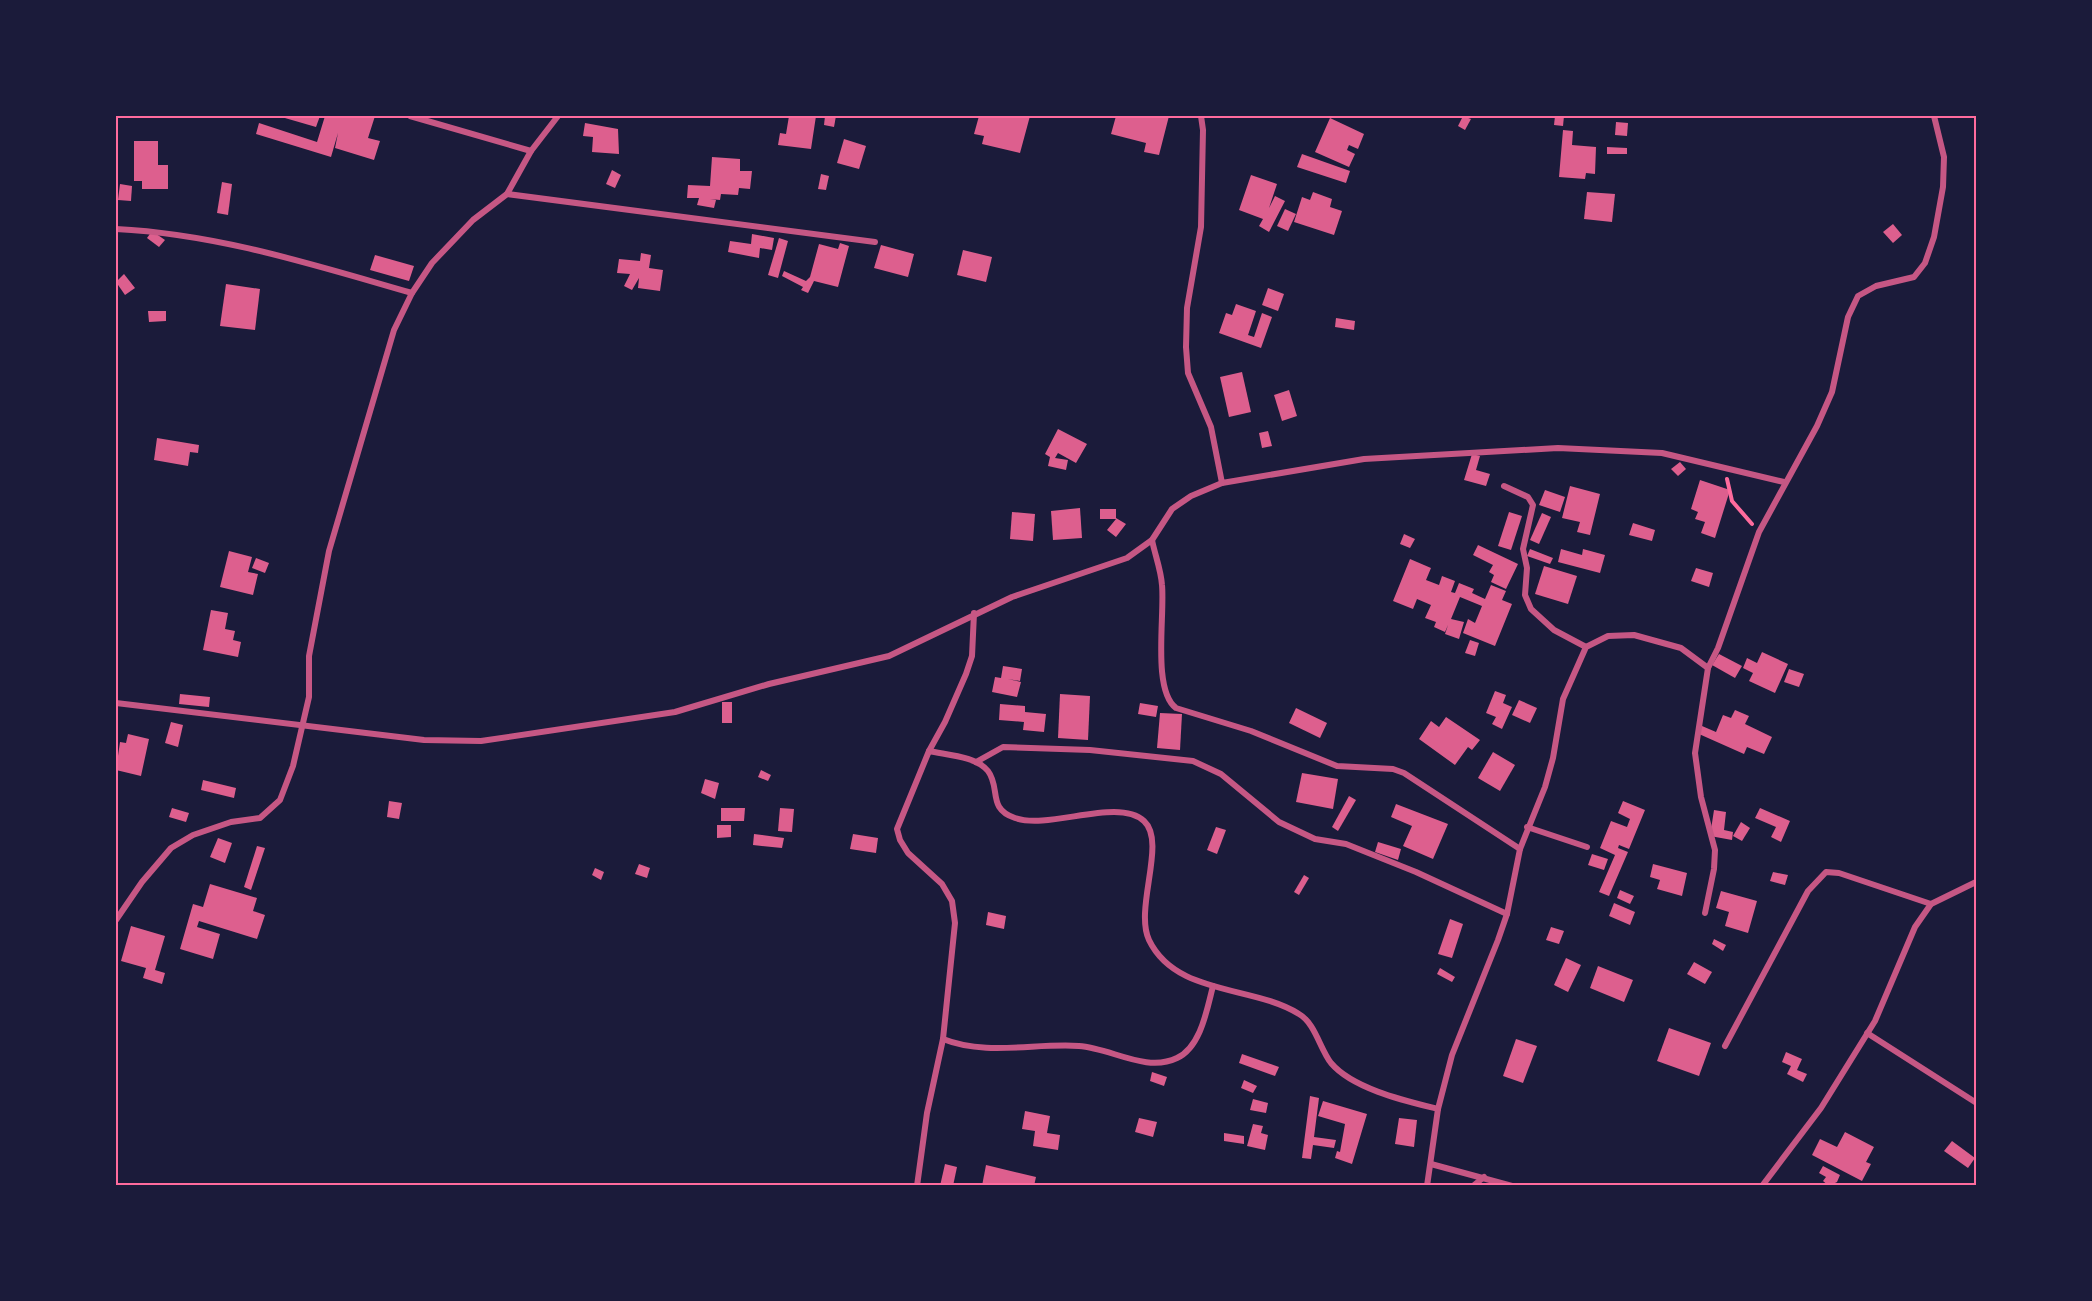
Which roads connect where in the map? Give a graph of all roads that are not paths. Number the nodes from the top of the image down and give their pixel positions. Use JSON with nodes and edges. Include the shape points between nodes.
{"nodes":[{"id":1,"x":410,"y":116,"type":"edge"},
{"id":2,"x":558,"y":116,"type":"edge"},
{"id":3,"x":1201,"y":116,"type":"edge"},
{"id":4,"x":1934,"y":116,"type":"edge"},
{"id":5,"x":531,"y":151,"type":"junction"},
{"id":6,"x":507,"y":194,"type":"junction"},
{"id":7,"x":116,"y":229,"type":"edge"},
{"id":8,"x":875,"y":242,"type":"dead end"},
{"id":9,"x":412,"y":293,"type":"junction"},
{"id":10,"x":1784,"y":482,"type":"junction"},
{"id":11,"x":1222,"y":483,"type":"junction"},
{"id":12,"x":1504,"y":486,"type":"dead end"},
{"id":13,"x":1152,"y":540,"type":"junction"},
{"id":14,"x":974,"y":613,"type":"junction"},
{"id":15,"x":1586,"y":646,"type":"junction"},
{"id":16,"x":1707,"y":668,"type":"junction"},
{"id":17,"x":116,"y":703,"type":"edge"},
{"id":18,"x":301,"y":725,"type":"junction"},
{"id":19,"x":929,"y":751,"type":"junction"},
{"id":20,"x":975,"y":762,"type":"junction"},
{"id":21,"x":1527,"y":827,"type":"junction"},
{"id":22,"x":1587,"y":847,"type":"dead end"},
{"id":23,"x":1520,"y":849,"type":"junction"},
{"id":24,"x":1977,"y":882,"type":"edge"},
{"id":25,"x":1931,"y":904,"type":"junction"},
{"id":26,"x":1705,"y":913,"type":"dead end"},
{"id":27,"x":1507,"y":914,"type":"junction"},
{"id":28,"x":116,"y":920,"type":"edge"},
{"id":29,"x":1213,"y":986,"type":"junction"},
{"id":30,"x":1867,"y":1034,"type":"junction"},
{"id":31,"x":943,"y":1040,"type":"junction"},
{"id":32,"x":1725,"y":1046,"type":"dead end"},
{"id":33,"x":1975,"y":1102,"type":"dead end"},
{"id":34,"x":1438,"y":1109,"type":"junction"},
{"id":35,"x":1431,"y":1164,"type":"junction"},
{"id":36,"x":1484,"y":1177,"type":"junction"},
{"id":37,"x":917,"y":1185,"type":"edge"},
{"id":38,"x":1427,"y":1185,"type":"edge"},
{"id":39,"x":1473,"y":1185,"type":"edge"},
{"id":40,"x":1512,"y":1185,"type":"edge"},
{"id":41,"x":1762,"y":1185,"type":"edge"}],
"edges":[{"from":1,"to":5,"type":"street"},
{"from":2,"to":5,"type":"street"},
{"from":3,"to":11,"type":"street","via":[[1201,227],[1187,308],[1186,347],[1188,373],[1211,427]]},
{"from":4,"to":10,"type":"street","via":[[1944,157],[1943,187],[1925,263],[1914,277],[1876,286],[1858,296],[1848,317],[1832,392],[1818,426]]},
{"from":5,"to":6,"type":"street"},
{"from":6,"to":8,"type":"street"},
{"from":6,"to":9,"type":"street","via":[[473,220],[432,262]]},
{"from":7,"to":9,"type":"street","via":[[160,231],[237,244]]},
{"from":9,"to":18,"type":"street","via":[[391,340],[329,550],[309,656],[309,697]]},
{"from":10,"to":11,"type":"street","via":[[1651,452],[1558,448],[1364,459]]},
{"from":10,"to":16,"type":"street","via":[[1759,532],[1718,648]]},
{"from":11,"to":13,"type":"street","via":[[1172,509]]},
{"from":12,"to":15,"type":"street","via":[[1528,497],[1533,505],[1523,549],[1527,568],[1525,595],[1531,609],[1554,630]]},
{"from":13,"to":14,"type":"street","via":[[1127,558]]},
{"from":13,"to":23,"type":"street","via":[[1162,585],[1164,682],[1169,702],[1176,708],[1251,731],[1337,766],[1404,773]]},
{"from":14,"to":18,"type":"street","via":[[889,656],[769,684],[675,712],[482,741],[424,740]]},
{"from":14,"to":19,"type":"street","via":[[972,656]]},
{"from":15,"to":16,"type":"street","via":[[1608,636],[1634,635],[1681,648]]},
{"from":15,"to":21,"type":"street","via":[[1563,699],[1548,778]]},
{"from":16,"to":26,"type":"street","via":[[1695,753],[1701,797],[1715,850]]},
{"from":17,"to":18,"type":"street"},
{"from":18,"to":28,"type":"street","via":[[293,766],[280,800],[272,809],[260,818],[231,822],[192,835],[171,848]]},
{"from":19,"to":20,"type":"street"},
{"from":19,"to":31,"type":"street","via":[[897,829],[908,853],[942,884],[952,901],[955,923]]},
{"from":20,"to":27,"type":"street","via":[[1003,747],[1090,750],[1193,761],[1221,774],[1279,822],[1315,839],[1366,852]]},
{"from":20,"to":29,"type":"street","via":[[987,770],[993,781],[996,804],[1016,819],[1037,821],[1118,812],[1146,822],[1152,837],[1143,914],[1149,939],[1163,959],[1180,973]]},
{"from":21,"to":22,"type":"street"},
{"from":21,"to":23,"type":"street"},
{"from":23,"to":27,"type":"street"},
{"from":24,"to":25,"type":"street"},
{"from":25,"to":30,"type":"street","via":[[1915,927]]},
{"from":25,"to":32,"type":"street","via":[[1826,872],[1816,880]]},
{"from":27,"to":34,"type":"street","via":[[1464,1021]]},
{"from":29,"to":31,"type":"street","via":[[1203,1023],[1191,1044],[1180,1057],[1163,1064],[1082,1046],[976,1048]]},
{"from":29,"to":34,"type":"street","via":[[1301,1014],[1328,1058],[1348,1077],[1399,1099]]},
{"from":30,"to":33,"type":"street"},
{"from":30,"to":41,"type":"street","via":[[1821,1108]]},
{"from":31,"to":37,"type":"street"},
{"from":34,"to":35,"type":"street"},
{"from":35,"to":36,"type":"street"},
{"from":35,"to":38,"type":"street"},
{"from":36,"to":39,"type":"street"},
{"from":36,"to":40,"type":"street"}]}
